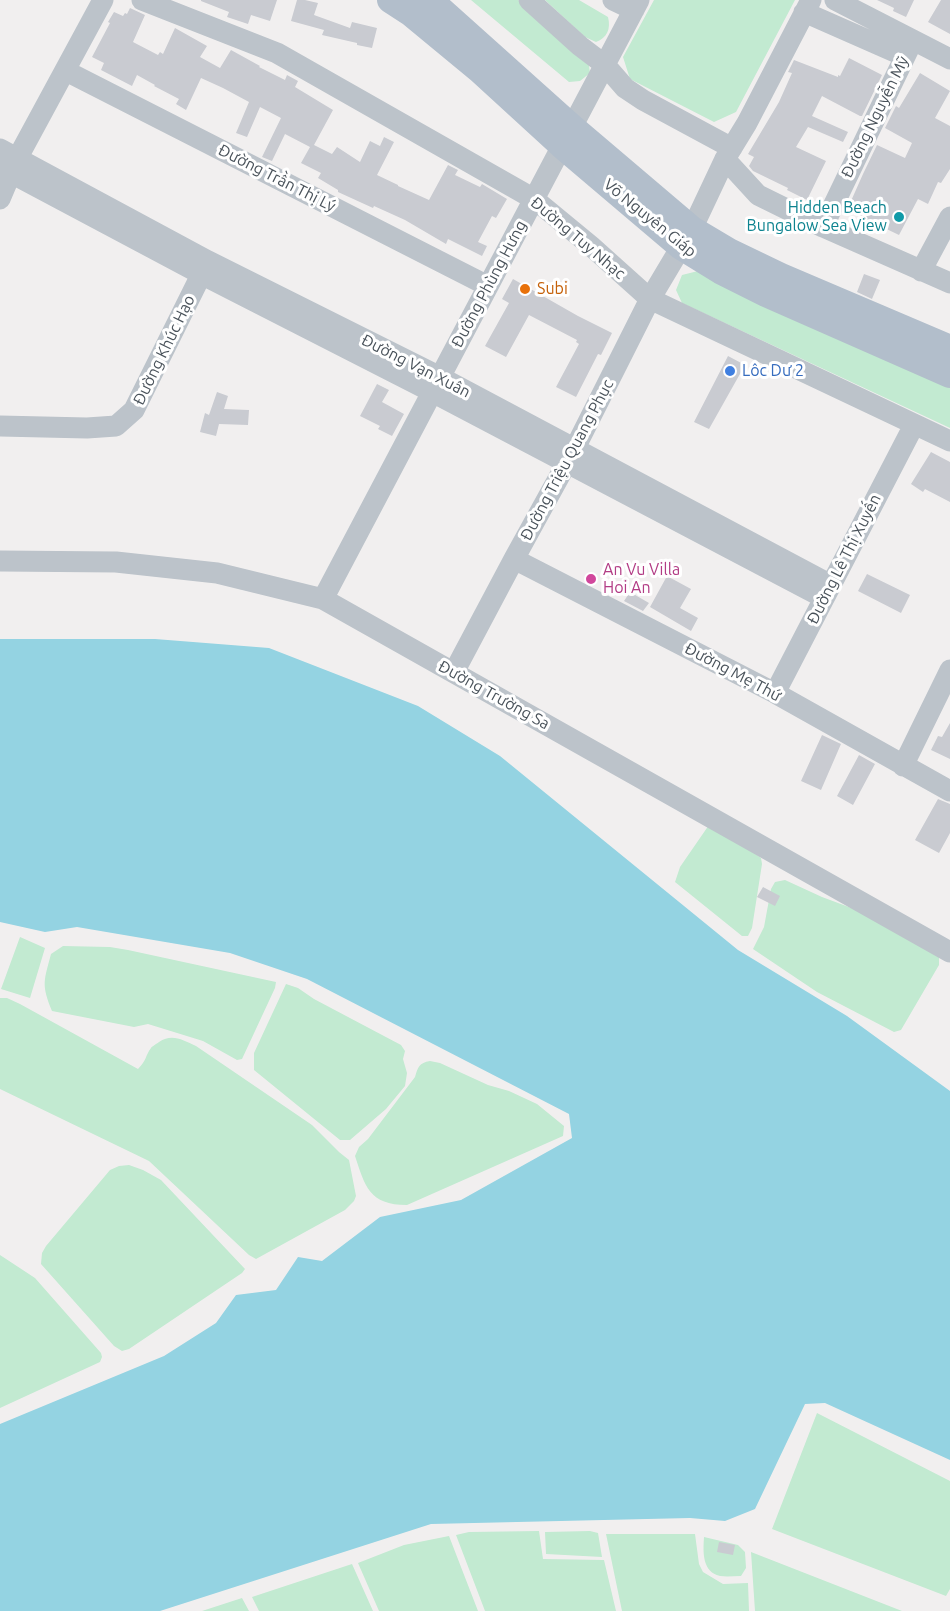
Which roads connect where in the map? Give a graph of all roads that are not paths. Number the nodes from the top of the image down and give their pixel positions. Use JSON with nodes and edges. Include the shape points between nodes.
{"nodes":[{"id":1,"x":103,"y":0,"type":"edge"},
{"id":2,"x":142,"y":0,"type":"edge"},
{"id":3,"x":390,"y":0,"type":"edge"},
{"id":4,"x":428,"y":0,"type":"edge"},
{"id":5,"x":529,"y":0,"type":"edge"},
{"id":6,"x":613,"y":0,"type":"edge"},
{"id":7,"x":835,"y":0,"type":"edge"},
{"id":8,"x":636,"y":5,"type":"edge"},
{"id":9,"x":807,"y":6,"type":"edge"},
{"id":10,"x":909,"y":48,"type":"junction"},
{"id":11,"x":950,"y":59,"type":"edge"},
{"id":12,"x":605,"y":65,"type":"junction"},
{"id":13,"x":66,"y":71,"type":"junction"},
{"id":14,"x":567,"y":136,"type":"junction"},
{"id":15,"x":729,"y":154,"type":"junction"},
{"id":16,"x":7,"y":162,"type":"edge"},
{"id":17,"x":0,"y":199,"type":"edge"},
{"id":18,"x":534,"y":200,"type":"junction"},
{"id":19,"x":950,"y":217,"type":"edge"},
{"id":20,"x":823,"y":227,"type":"junction"},
{"id":21,"x":686,"y":238,"type":"junction"},
{"id":22,"x":205,"y":268,"type":"junction"},
{"id":23,"x":921,"y":271,"type":"junction"},
{"id":24,"x":950,"y":283,"type":"edge"},
{"id":25,"x":488,"y":286,"type":"junction"},
{"id":26,"x":650,"y":299,"type":"junction"},
{"id":27,"x":950,"y":348,"type":"edge"},
{"id":28,"x":950,"y":375,"type":"edge"},
{"id":29,"x":436,"y":385,"type":"junction"},
{"id":30,"x":914,"y":425,"type":"junction"},
{"id":31,"x":0,"y":426,"type":"edge"},
{"id":32,"x":950,"y":441,"type":"edge"},
{"id":33,"x":571,"y":456,"type":"junction"},
{"id":34,"x":514,"y":559,"type":"junction"},
{"id":35,"x":0,"y":561,"type":"edge"},
{"id":36,"x":827,"y":591,"type":"junction"},
{"id":37,"x":323,"y":599,"type":"junction"},
{"id":38,"x":950,"y":670,"type":"edge"},
{"id":39,"x":454,"y":672,"type":"junction"},
{"id":40,"x":775,"y":693,"type":"junction"},
{"id":41,"x":903,"y":766,"type":"junction"},
{"id":42,"x":950,"y":791,"type":"edge"},
{"id":43,"x":950,"y":951,"type":"edge"}],
"edges":[{"from":1,"to":13,"type":"street"},
{"from":2,"to":18,"type":"street","name":"Đường Tuy Nhạc","via":[[277,53]]},
{"from":3,"to":14,"type":"main road","name":"Võ Nguyên Giáp"},
{"from":4,"to":14,"type":"main road","name":"Võ Nguyên Giáp","via":[[485,48]]},
{"from":5,"to":12,"type":"street"},
{"from":6,"to":8,"type":"street"},
{"from":7,"to":10,"type":"street"},
{"from":8,"to":12,"type":"street","name":"Đường Phùng Hưng"},
{"from":9,"to":10,"type":"street"},
{"from":9,"to":15,"type":"street","name":"Đường Triệu Quang Phục"},
{"from":10,"to":11,"type":"street"},
{"from":10,"to":20,"type":"street","name":"Đường Nguyễn Mỹ"},
{"from":12,"to":14,"type":"street","name":"Đường Phùng Hưng"},
{"from":12,"to":15,"type":"street","via":[[625,88]]},
{"from":13,"to":16,"type":"street"},
{"from":13,"to":25,"type":"street","name":"Đường Trần Thị Lý"},
{"from":14,"to":18,"type":"street","name":"Đường Phùng Hưng"},
{"from":14,"to":21,"type":"main road","name":"Võ Nguyên Giáp"},
{"from":15,"to":20,"type":"street","via":[[758,195]]},
{"from":15,"to":21,"type":"street","name":"Đường Triệu Quang Phục"},
{"from":16,"to":17,"type":"street"},
{"from":16,"to":22,"type":"street","name":"Đường Vạn Xuân"},
{"from":18,"to":25,"type":"street","name":"Đường Phùng Hưng"},
{"from":18,"to":26,"type":"street","name":"Đường Tuy Nhạc"},
{"from":19,"to":23,"type":"street"},
{"from":20,"to":23,"type":"street"},
{"from":21,"to":26,"type":"street","name":"Đường Triệu Quang Phục"},
{"from":21,"to":27,"type":"main road","name":"Võ Nguyên Giáp","via":[[729,252]]},
{"from":21,"to":28,"type":"main road","name":"Võ Nguyên Giáp","via":[[720,271]]},
{"from":22,"to":29,"type":"street","name":"Đường Vạn Xuân"},
{"from":22,"to":31,"type":"street","name":"Đường Khúc Hạo","via":[[134,411],[116,426]]},
{"from":23,"to":24,"type":"street"},
{"from":25,"to":29,"type":"street","name":"Đường Phùng Hưng"},
{"from":26,"to":30,"type":"street","name":"Đường Tuy Nhạc"},
{"from":26,"to":33,"type":"street","name":"Đường Triệu Quang Phục"},
{"from":29,"to":33,"type":"street","name":"Đường Vạn Xuân"},
{"from":29,"to":37,"type":"street","name":"Đường Phùng Hưng"},
{"from":30,"to":32,"type":"street","name":"Đường Tuy Nhạc"},
{"from":30,"to":36,"type":"street","name":"Đường Lê Thị Xuyến"},
{"from":33,"to":34,"type":"street","name":"Đường Triệu Quang Phục"},
{"from":33,"to":36,"type":"street","name":"Đường Vạn Xuân"},
{"from":34,"to":39,"type":"street","name":"Đường Triệu Quang Phục"},
{"from":34,"to":40,"type":"street","name":"Đường Mẹ Thứ"},
{"from":35,"to":37,"type":"street","name":"Đường Trường Sa","via":[[116,562],[218,573]]},
{"from":36,"to":40,"type":"street","name":"Đường Lê Thị Xuyến"},
{"from":37,"to":39,"type":"street","name":"Đường Trường Sa"},
{"from":38,"to":41,"type":"street"},
{"from":39,"to":43,"type":"street","name":"Đường Trường Sa"},
{"from":40,"to":41,"type":"street","name":"Đường Mẹ Thứ"},
{"from":41,"to":42,"type":"street","name":"Đường Mẹ Thứ"}]}
